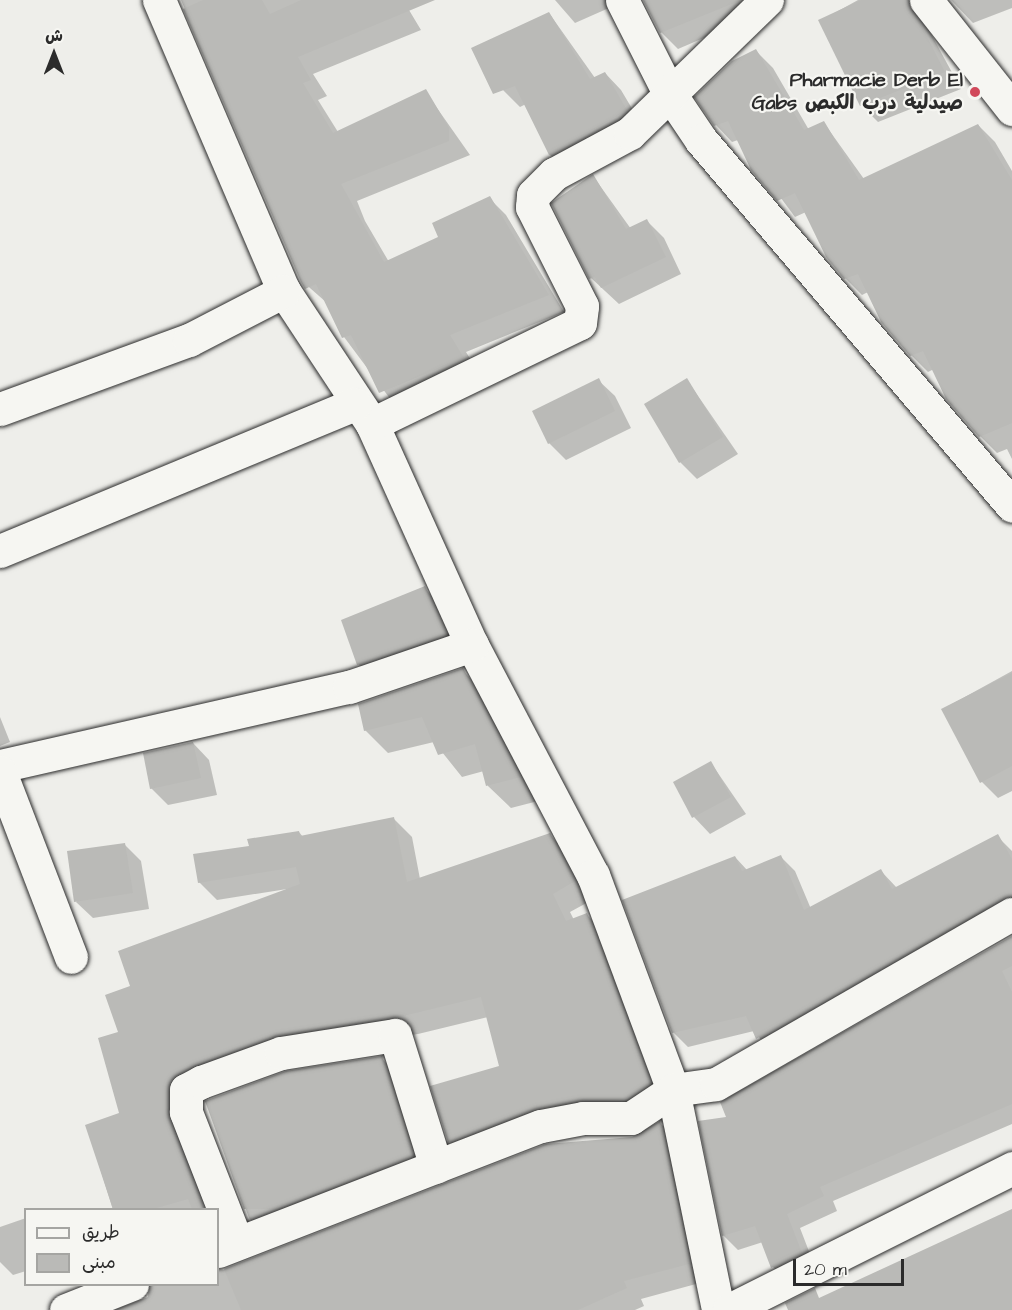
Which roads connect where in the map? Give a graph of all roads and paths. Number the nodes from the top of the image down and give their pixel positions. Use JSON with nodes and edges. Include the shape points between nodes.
{"nodes":[{"id":1,"x":159,"y":0,"type":"edge"},
{"id":2,"x":622,"y":0,"type":"edge"},
{"id":3,"x":767,"y":0,"type":"edge"},
{"id":4,"x":926,"y":0,"type":"edge"},
{"id":5,"x":668,"y":91,"type":"junction"},
{"id":6,"x":1012,"y":109,"type":"edge"},
{"id":7,"x":284,"y":291,"type":"junction"},
{"id":8,"x":0,"y":409,"type":"edge"},
{"id":9,"x":364,"y":414,"type":"junction"},
{"id":10,"x":1012,"y":505,"type":"edge"},
{"id":11,"x":0,"y":551,"type":"edge"},
{"id":12,"x":472,"y":645,"type":"junction"},
{"id":13,"x":0,"y":766,"type":"edge"},
{"id":14,"x":0,"y":772,"type":"edge"},
{"id":15,"x":1012,"y":914,"type":"edge"},
{"id":16,"x":71,"y":957,"type":"dead end"},
{"id":17,"x":673,"y":1090,"type":"junction"},
{"id":18,"x":436,"y":1167,"type":"junction"},
{"id":19,"x":1012,"y":1168,"type":"edge"},
{"id":20,"x":215,"y":1208,"type":"edge"},
{"id":21,"x":219,"y":1221,"type":"edge"},
{"id":22,"x":227,"y":1247,"type":"edge"},
{"id":23,"x":127,"y":1286,"type":"edge"},
{"id":24,"x":66,"y":1310,"type":"edge"},
{"id":25,"x":718,"y":1310,"type":"edge"},
{"id":26,"x":729,"y":1310,"type":"edge"}],
"edges":[{"from":1,"to":7,"type":"street"},
{"from":2,"to":5,"type":"street"},
{"from":3,"to":5,"type":"street"},
{"from":4,"to":6,"type":"street"},
{"from":5,"to":9,"type":"street","via":[[630,134],[554,174],[533,195],[532,207],[582,306],[580,323]]},
{"from":5,"to":10,"type":"street","via":[[701,140]]},
{"from":7,"to":8,"type":"street","via":[[189,340]]},
{"from":7,"to":9,"type":"street"},
{"from":9,"to":11,"type":"street"},
{"from":9,"to":12,"type":"street"},
{"from":12,"to":13,"type":"street","via":[[349,687]]},
{"from":12,"to":17,"type":"street","via":[[593,875]]},
{"from":14,"to":16,"type":"street"},
{"from":15,"to":17,"type":"street","via":[[716,1084]]},
{"from":17,"to":18,"type":"street","via":[[631,1118],[583,1118],[541,1126]]},
{"from":17,"to":25,"type":"street"},
{"from":18,"to":20,"type":"street","via":[[395,1035],[281,1053],[186,1090],[186,1112]]},
{"from":18,"to":22,"type":"street"},
{"from":19,"to":26,"type":"street"},
{"from":21,"to":22,"type":"street"},
{"from":23,"to":24,"type":"street"}]}
